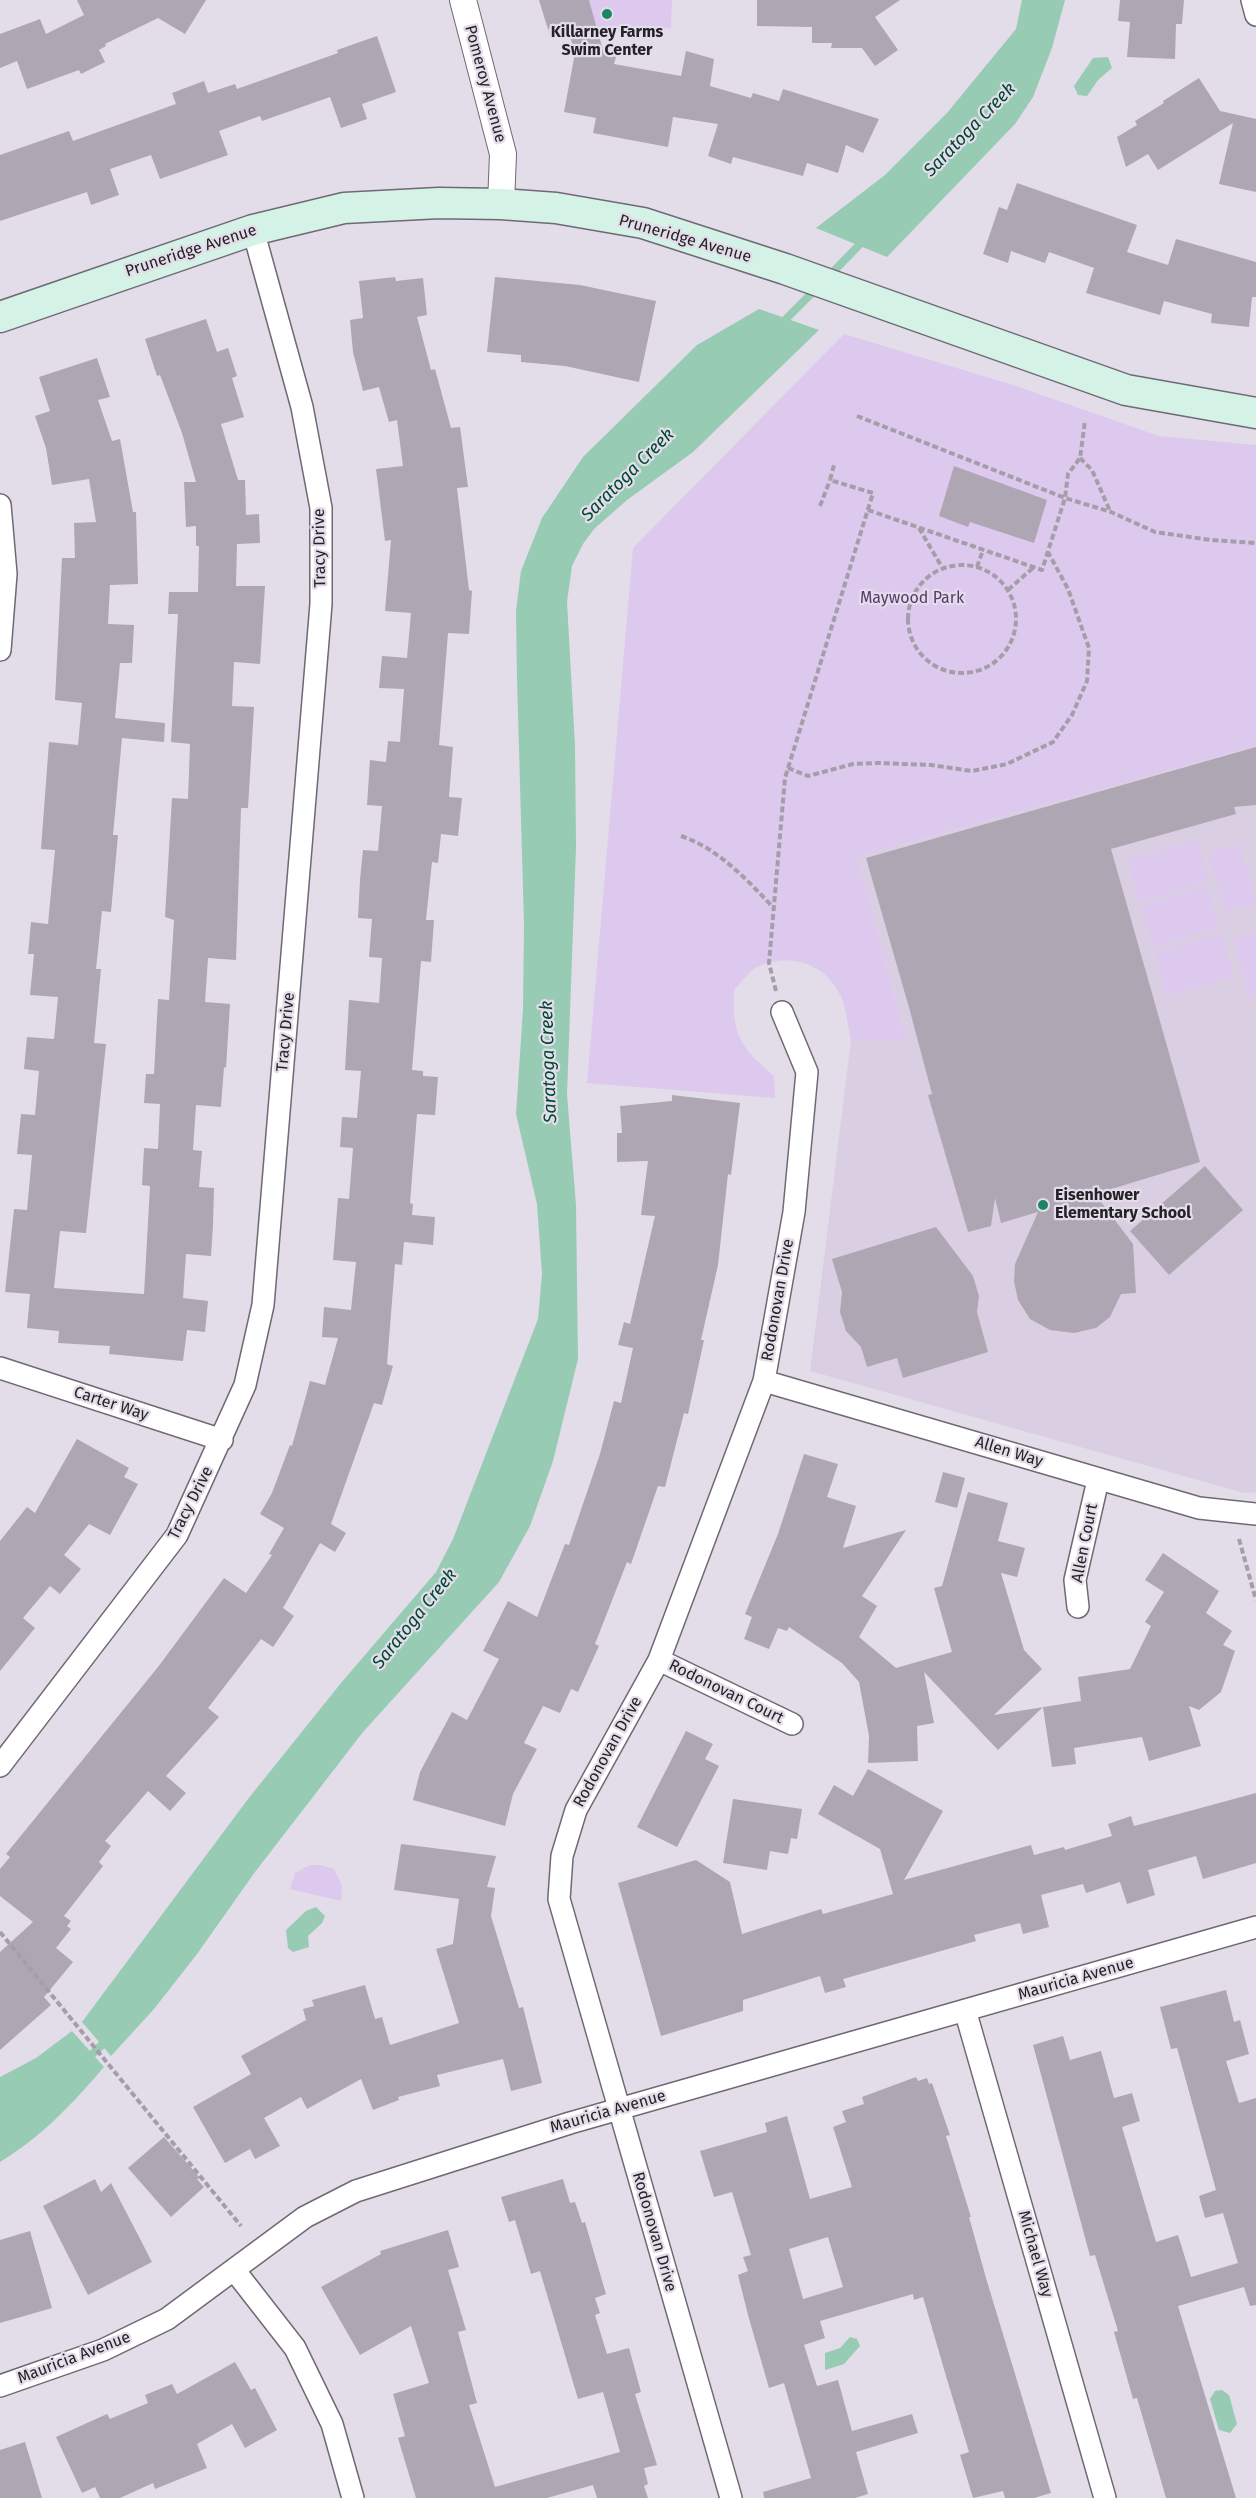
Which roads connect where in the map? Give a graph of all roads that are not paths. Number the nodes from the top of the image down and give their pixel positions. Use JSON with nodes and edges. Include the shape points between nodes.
{"nodes":[{"id":1,"x":463,"y":0,"type":"edge"},
{"id":2,"x":1252,"y":0,"type":"edge"},
{"id":3,"x":1256,"y":15,"type":"edge"},
{"id":4,"x":501,"y":204,"type":"junction"},
{"id":5,"x":253,"y":230,"type":"junction"},
{"id":6,"x":0,"y":317,"type":"edge"},
{"id":7,"x":1256,"y":413,"type":"edge"},
{"id":8,"x":0,"y":505,"type":"edge"},
{"id":9,"x":0,"y":650,"type":"edge"},
{"id":10,"x":782,"y":1012,"type":"road end"},
{"id":11,"x":0,"y":1368,"type":"edge"},
{"id":12,"x":764,"y":1381,"type":"junction"},
{"id":13,"x":222,"y":1440,"type":"junction"},
{"id":14,"x":1098,"y":1480,"type":"junction"},
{"id":15,"x":1256,"y":1514,"type":"edge"},
{"id":16,"x":1078,"y":1607,"type":"dead end"},
{"id":17,"x":659,"y":1660,"type":"junction"},
{"id":18,"x":792,"y":1724,"type":"dead end"},
{"id":19,"x":0,"y":1766,"type":"edge"},
{"id":20,"x":1256,"y":1927,"type":"edge"},
{"id":21,"x":965,"y":2010,"type":"junction"},
{"id":22,"x":618,"y":2109,"type":"junction"},
{"id":23,"x":235,"y":2271,"type":"junction"},
{"id":24,"x":0,"y":2386,"type":"edge"},
{"id":25,"x":353,"y":2498,"type":"edge"},
{"id":26,"x":731,"y":2498,"type":"edge"},
{"id":27,"x":1105,"y":2498,"type":"edge"}],
"edges":[{"from":1,"to":4,"type":"street","name":"Pomeroy Avenue","via":[[504,154]]},
{"from":2,"to":3,"type":"street"},
{"from":4,"to":5,"type":"main road","name":"Pruneridge Avenue","via":[[344,208]]},
{"from":4,"to":7,"type":"main road","name":"Pruneridge Avenue","via":[[556,208],[643,223],[1126,390]]},
{"from":5,"to":6,"type":"main road","name":"Pruneridge Avenue"},
{"from":5,"to":13,"type":"street","name":"Tracy Drive","via":[[302,408],[321,508],[321,603],[263,1305],[245,1386]]},
{"from":8,"to":9,"type":"street","via":[[6,573]]},
{"from":10,"to":12,"type":"street","name":"Rodonovan Drive","via":[[807,1072],[794,1212]]},
{"from":11,"to":13,"type":"street","name":"Carter Way"},
{"from":12,"to":14,"type":"street","name":"Allen Way"},
{"from":12,"to":17,"type":"street","name":"Rodonovan Drive"},
{"from":13,"to":19,"type":"street","name":"Tracy Drive","via":[[177,1535]]},
{"from":14,"to":15,"type":"street","name":"Allen Way","via":[[1199,1508]]},
{"from":14,"to":16,"type":"street","name":"Allen Court","via":[[1075,1580]]},
{"from":17,"to":18,"type":"street","name":"Rodonovan Court"},
{"from":17,"to":22,"type":"street","name":"Rodonovan Drive","via":[[576,1810],[562,1856],[559,1899]]},
{"from":20,"to":21,"type":"street","name":"Mauricia Avenue"},
{"from":21,"to":22,"type":"street","name":"Mauricia Avenue"},
{"from":21,"to":27,"type":"street","name":"Michael Way"},
{"from":22,"to":23,"type":"street","name":"Mauricia Avenue","via":[[356,2191],[305,2217]]},
{"from":22,"to":26,"type":"street","name":"Rodonovan Drive"},
{"from":23,"to":24,"type":"street","name":"Mauricia Avenue","via":[[156,2324],[103,2350]]},
{"from":23,"to":25,"type":"street","via":[[295,2348],[332,2424]]}]}
